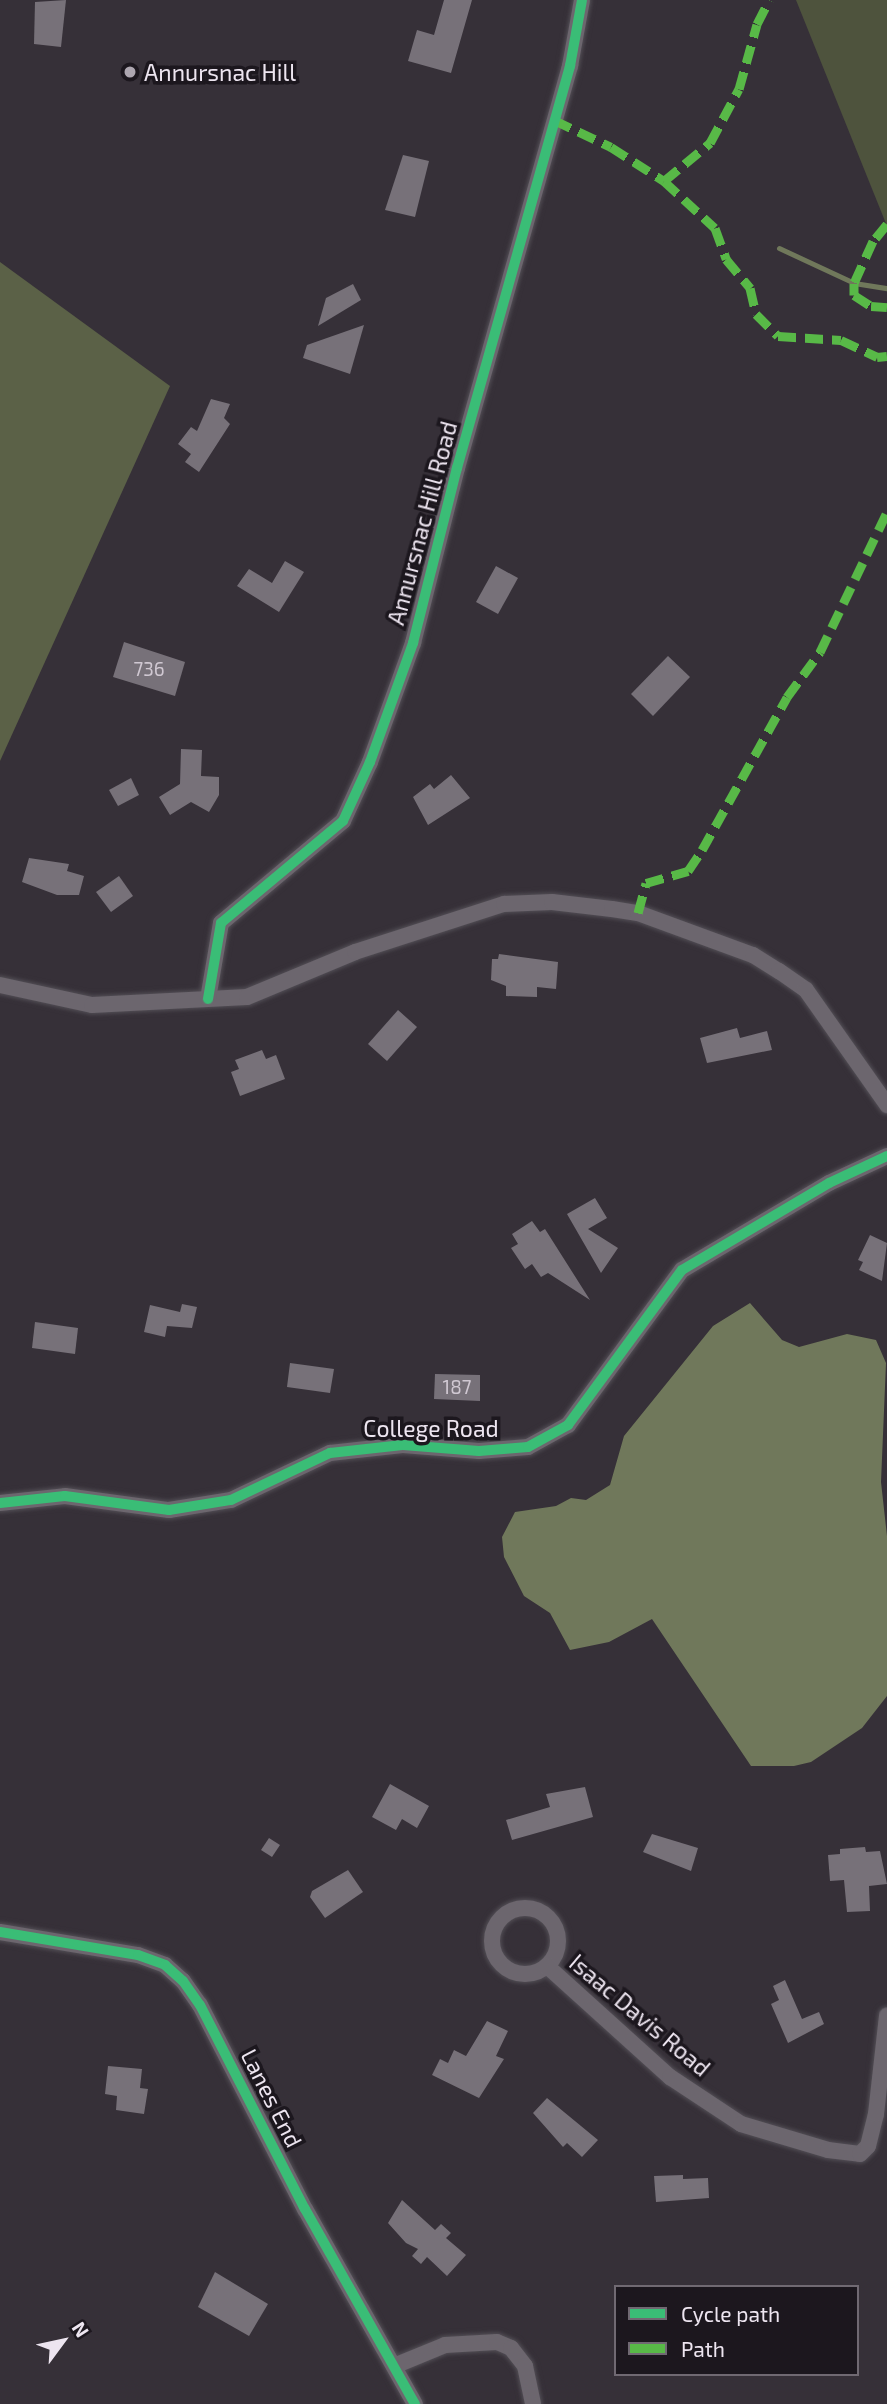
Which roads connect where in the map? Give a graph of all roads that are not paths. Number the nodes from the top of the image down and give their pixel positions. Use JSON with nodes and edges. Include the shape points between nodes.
{"nodes":[{"id":1,"x":582,"y":0,"type":"edge"},
{"id":2,"x":0,"y":985,"type":"edge"},
{"id":3,"x":208,"y":999,"type":"junction"},
{"id":4,"x":887,"y":1105,"type":"edge"},
{"id":5,"x":887,"y":1156,"type":"edge"},
{"id":6,"x":0,"y":1503,"type":"edge"},
{"id":7,"x":0,"y":1932,"type":"edge"},
{"id":8,"x":547,"y":1966,"type":"junction"},
{"id":9,"x":887,"y":2016,"type":"edge"},
{"id":10,"x":394,"y":2366,"type":"junction"},
{"id":11,"x":415,"y":2404,"type":"edge"},
{"id":12,"x":533,"y":2404,"type":"edge"}],
"edges":[{"from":1,"to":3,"type":"street","name":"Annursnac Hill Road","via":[[567,76],[413,643],[370,762],[343,821],[221,923]]},
{"from":2,"to":3,"type":"street","via":[[92,1005]]},
{"from":3,"to":4,"type":"street","via":[[257,994],[355,952],[504,904],[552,902],[638,913],[752,955],[806,990]]},
{"from":5,"to":6,"type":"street","name":"College Road","via":[[829,1182],[682,1270],[568,1425],[528,1447],[479,1451],[403,1445],[330,1453],[231,1500],[169,1510],[65,1496]]},
{"from":7,"to":10,"type":"street","name":"Lanes End","via":[[138,1955],[165,1965],[183,1981]]},
{"from":8,"to":8,"type":"street","name":"Isaac Davis Road","via":[[558,1937],[549,1918],[531,1908],[502,1917],[492,1943],[499,1961],[527,1974]]},
{"from":8,"to":9,"type":"street","name":"Isaac Davis Road","via":[[670,2077],[741,2124],[828,2150],[860,2154],[868,2146]]},
{"from":10,"to":11,"type":"street","name":"Lanes End"},
{"from":10,"to":12,"type":"street","via":[[445,2345],[497,2342],[511,2348],[525,2366]]}]}
